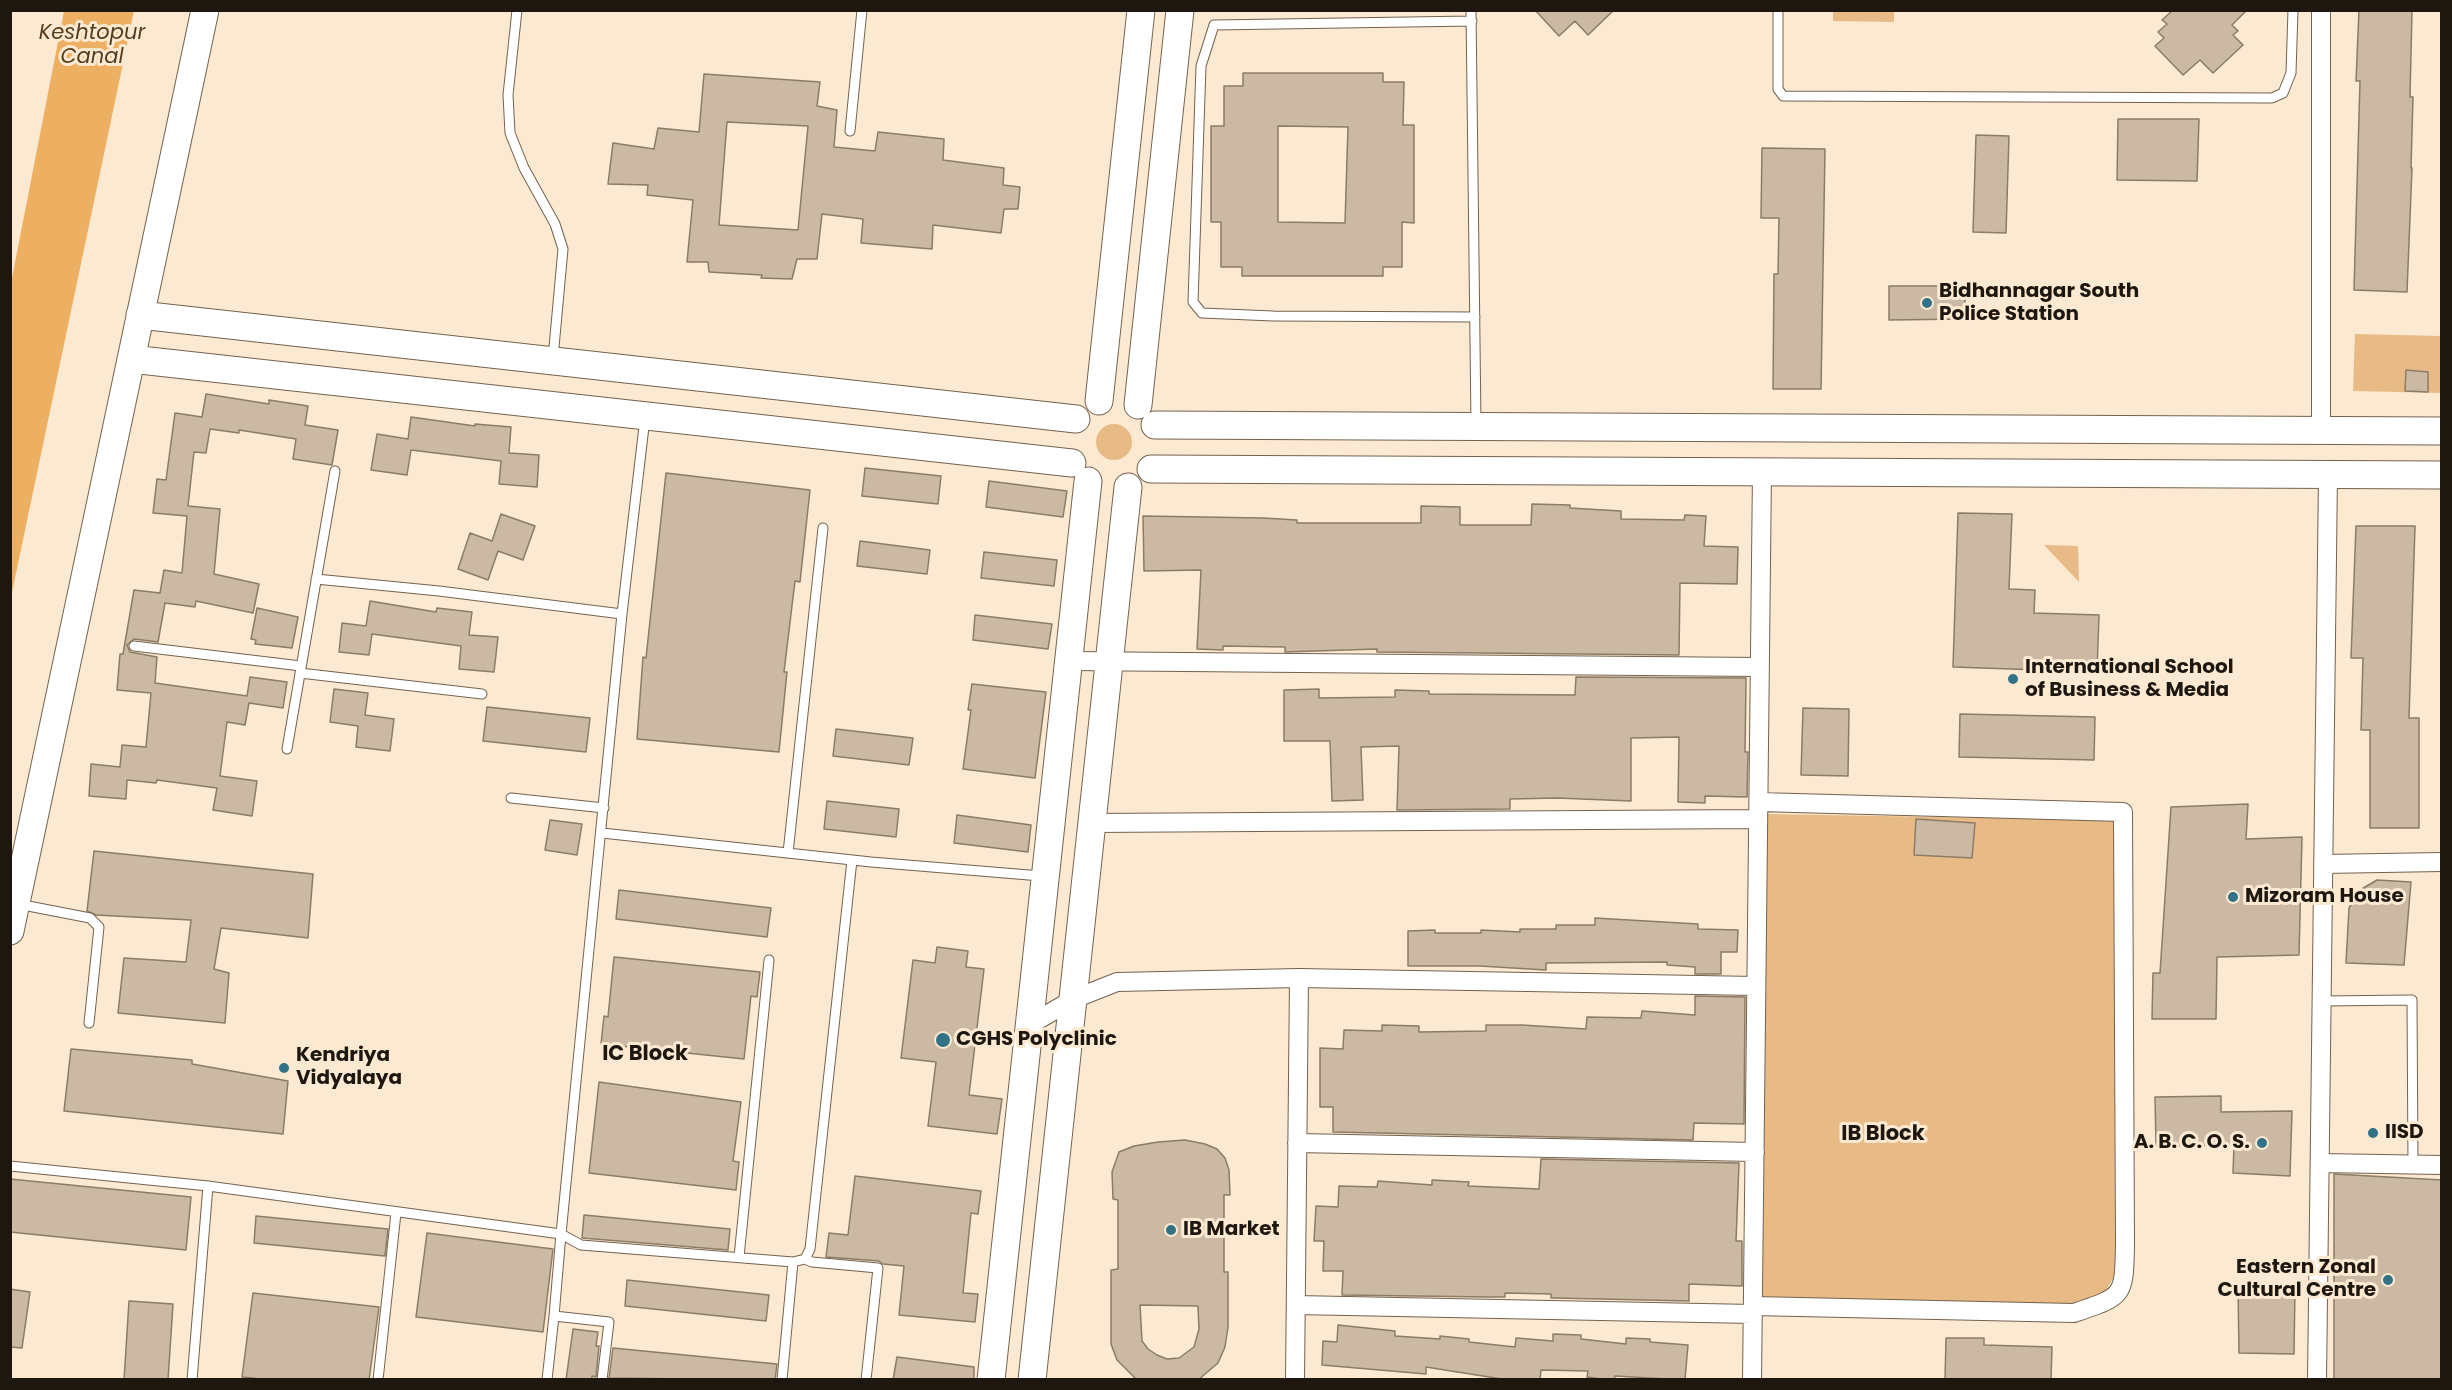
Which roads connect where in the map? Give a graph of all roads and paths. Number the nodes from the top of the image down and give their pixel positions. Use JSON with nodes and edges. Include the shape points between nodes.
{"nodes":[{"id":1,"x":205,"y":10,"type":"edge"},
{"id":2,"x":517,"y":10,"type":"edge"},
{"id":3,"x":862,"y":10,"type":"edge"},
{"id":4,"x":1141,"y":10,"type":"edge"},
{"id":5,"x":1180,"y":10,"type":"edge"},
{"id":6,"x":1471,"y":10,"type":"edge"},
{"id":7,"x":1778,"y":10,"type":"edge"},
{"id":8,"x":2293,"y":10,"type":"edge"},
{"id":9,"x":2321,"y":10,"type":"edge"},
{"id":10,"x":1472,"y":21,"type":"junction"},
{"id":11,"x":850,"y":131,"type":"dead end"},
{"id":12,"x":140,"y":315,"type":"junction"},
{"id":13,"x":1475,"y":317,"type":"junction"},
{"id":14,"x":446,"y":350,"type":"junction"},
{"id":15,"x":131,"y":359,"type":"junction"},
{"id":16,"x":552,"y":362,"type":"junction"},
{"id":17,"x":796,"y":388,"type":"junction"},
{"id":18,"x":439,"y":393,"type":"junction"},
{"id":19,"x":1099,"y":401,"type":"junction"},
{"id":20,"x":1146,"y":415,"type":"junction"},
{"id":21,"x":646,"y":416,"type":"junction"},
{"id":22,"x":1076,"y":419,"type":"junction"},
{"id":23,"x":1249,"y":425,"type":"junction"},
{"id":24,"x":1476,"y":426,"type":"junction"},
{"id":25,"x":1632,"y":427,"type":"junction"},
{"id":26,"x":2216,"y":430,"type":"junction"},
{"id":27,"x":2321,"y":430,"type":"junction"},
{"id":28,"x":789,"y":431,"type":"junction"},
{"id":29,"x":2442,"y":431,"type":"edge"},
{"id":30,"x":1151,"y":469,"type":"junction"},
{"id":31,"x":1250,"y":469,"type":"junction"},
{"id":32,"x":335,"y":471,"type":"dead end"},
{"id":33,"x":1630,"y":471,"type":"junction"},
{"id":34,"x":1762,"y":471,"type":"junction"},
{"id":35,"x":1080,"y":472,"type":"junction"},
{"id":36,"x":2215,"y":472,"type":"junction"},
{"id":37,"x":2328,"y":474,"type":"junction"},
{"id":38,"x":2442,"y":475,"type":"edge"},
{"id":39,"x":1128,"y":487,"type":"junction"},
{"id":40,"x":823,"y":528,"type":"dead end"},
{"id":41,"x":316,"y":579,"type":"junction"},
{"id":42,"x":622,"y":614,"type":"junction"},
{"id":43,"x":134,"y":646,"type":"dead end"},
{"id":44,"x":1069,"y":661,"type":"junction"},
{"id":45,"x":1109,"y":661,"type":"junction"},
{"id":46,"x":1759,"y":668,"type":"junction"},
{"id":47,"x":301,"y":670,"type":"junction"},
{"id":48,"x":482,"y":694,"type":"dead end"},
{"id":49,"x":287,"y":749,"type":"dead end"},
{"id":50,"x":511,"y":798,"type":"dead end"},
{"id":51,"x":604,"y":808,"type":"junction"},
{"id":52,"x":1759,"y":811,"type":"junction"},
{"id":53,"x":1092,"y":823,"type":"junction"},
{"id":54,"x":602,"y":833,"type":"junction"},
{"id":55,"x":788,"y":853,"type":"junction"},
{"id":56,"x":852,"y":860,"type":"junction"},
{"id":57,"x":2442,"y":862,"type":"edge"},
{"id":58,"x":2323,"y":864,"type":"junction"},
{"id":59,"x":1045,"y":877,"type":"junction"},
{"id":60,"x":16,"y":903,"type":"junction"},
{"id":61,"x":10,"y":931,"type":"edge"},
{"id":62,"x":769,"y":960,"type":"dead end"},
{"id":63,"x":1299,"y":978,"type":"junction"},
{"id":64,"x":1756,"y":986,"type":"junction"},
{"id":65,"x":1074,"y":999,"type":"junction"},
{"id":66,"x":2322,"y":1001,"type":"junction"},
{"id":67,"x":88,"y":1023,"type":"dead end"},
{"id":68,"x":1029,"y":1025,"type":"junction"},
{"id":69,"x":1297,"y":1143,"type":"junction"},
{"id":70,"x":1755,"y":1152,"type":"junction"},
{"id":71,"x":2320,"y":1163,"type":"junction"},
{"id":72,"x":2413,"y":1165,"type":"junction"},
{"id":73,"x":2442,"y":1165,"type":"edge"},
{"id":74,"x":10,"y":1166,"type":"edge"},
{"id":75,"x":208,"y":1186,"type":"junction"},
{"id":76,"x":396,"y":1213,"type":"junction"},
{"id":77,"x":561,"y":1234,"type":"junction"},
{"id":78,"x":740,"y":1257,"type":"junction"},
{"id":79,"x":805,"y":1259,"type":"junction"},
{"id":80,"x":793,"y":1262,"type":"junction"},
{"id":81,"x":1296,"y":1305,"type":"junction"},
{"id":82,"x":1753,"y":1310,"type":"junction"},
{"id":83,"x":554,"y":1316,"type":"junction"},
{"id":84,"x":192,"y":1380,"type":"edge"},
{"id":85,"x":378,"y":1380,"type":"edge"},
{"id":86,"x":547,"y":1380,"type":"edge"},
{"id":87,"x":602,"y":1380,"type":"edge"},
{"id":88,"x":782,"y":1380,"type":"edge"},
{"id":89,"x":866,"y":1380,"type":"edge"},
{"id":90,"x":991,"y":1380,"type":"edge"},
{"id":91,"x":1032,"y":1380,"type":"edge"},
{"id":92,"x":1295,"y":1380,"type":"edge"},
{"id":93,"x":1752,"y":1380,"type":"edge"},
{"id":94,"x":2317,"y":1380,"type":"edge"}],
"edges":[{"from":1,"to":12,"type":"street"},
{"from":2,"to":16,"type":"lane","via":[[508,95],[510,133],[555,224],[563,249]]},
{"from":3,"to":11,"type":"lane"},
{"from":4,"to":19,"type":"street"},
{"from":5,"to":20,"type":"street"},
{"from":6,"to":10,"type":"lane"},
{"from":7,"to":8,"type":"lane","via":[[1778,89],[1783,96],[2272,98],[2283,93],[2291,72]]},
{"from":9,"to":27,"type":"street"},
{"from":10,"to":13,"type":"lane"},
{"from":10,"to":13,"type":"lane","via":[[1214,24],[1201,66],[1193,302],[1202,313]]},
{"from":12,"to":14,"type":"street"},
{"from":12,"to":15,"type":"street"},
{"from":13,"to":24,"type":"lane"},
{"from":14,"to":16,"type":"street"},
{"from":14,"to":18,"type":"street"},
{"from":15,"to":18,"type":"street"},
{"from":15,"to":60,"type":"street"},
{"from":16,"to":17,"type":"street"},
{"from":17,"to":22,"type":"street"},
{"from":17,"to":28,"type":"street"},
{"from":18,"to":21,"type":"street"},
{"from":19,"to":20,"type":"street","via":[[1120,398]]},
{"from":19,"to":22,"type":"street"},
{"from":20,"to":23,"type":"street"},
{"from":20,"to":30,"type":"street","via":[[1158,431],[1160,446]]},
{"from":21,"to":28,"type":"street"},
{"from":21,"to":42,"type":"lane"},
{"from":22,"to":35,"type":"street","via":[[1068,445]]},
{"from":23,"to":24,"type":"street"},
{"from":23,"to":31,"type":"street"},
{"from":24,"to":25,"type":"street"},
{"from":25,"to":26,"type":"street"},
{"from":25,"to":33,"type":"street"},
{"from":26,"to":27,"type":"street"},
{"from":26,"to":36,"type":"street"},
{"from":27,"to":29,"type":"street"},
{"from":28,"to":35,"type":"street"},
{"from":30,"to":31,"type":"street"},
{"from":30,"to":39,"type":"street"},
{"from":31,"to":33,"type":"street"},
{"from":32,"to":41,"type":"lane"},
{"from":33,"to":34,"type":"street"},
{"from":34,"to":36,"type":"street"},
{"from":34,"to":46,"type":"street"},
{"from":35,"to":39,"type":"street","via":[[1103,488]]},
{"from":35,"to":44,"type":"street"},
{"from":36,"to":37,"type":"street"},
{"from":37,"to":38,"type":"street"},
{"from":37,"to":58,"type":"street"},
{"from":39,"to":45,"type":"street"},
{"from":40,"to":55,"type":"lane"},
{"from":41,"to":42,"type":"lane"},
{"from":41,"to":47,"type":"lane"},
{"from":42,"to":51,"type":"lane"},
{"from":43,"to":47,"type":"lane"},
{"from":44,"to":45,"type":"street"},
{"from":44,"to":59,"type":"street"},
{"from":45,"to":46,"type":"street"},
{"from":45,"to":53,"type":"street"},
{"from":46,"to":52,"type":"street"},
{"from":47,"to":48,"type":"lane"},
{"from":47,"to":49,"type":"lane"},
{"from":50,"to":51,"type":"lane"},
{"from":51,"to":54,"type":"lane"},
{"from":52,"to":53,"type":"street"},
{"from":52,"to":64,"type":"street"},
{"from":52,"to":82,"type":"street","via":[[2123,812],[2125,1245],[2124,1283],[2111,1301],[2074,1313]]},
{"from":53,"to":65,"type":"street"},
{"from":54,"to":55,"type":"lane"},
{"from":54,"to":77,"type":"lane"},
{"from":55,"to":56,"type":"lane"},
{"from":56,"to":59,"type":"lane"},
{"from":56,"to":79,"type":"lane","via":[[810,1249]]},
{"from":57,"to":58,"type":"street"},
{"from":58,"to":66,"type":"street"},
{"from":59,"to":68,"type":"street"},
{"from":60,"to":61,"type":"street"},
{"from":60,"to":67,"type":"lane","via":[[90,918],[99,927]]},
{"from":62,"to":78,"type":"lane"},
{"from":63,"to":64,"type":"street"},
{"from":63,"to":65,"type":"street","via":[[1117,982]]},
{"from":63,"to":69,"type":"street"},
{"from":64,"to":70,"type":"street"},
{"from":65,"to":68,"type":"street"},
{"from":65,"to":91,"type":"street"},
{"from":66,"to":71,"type":"street"},
{"from":66,"to":72,"type":"lane","via":[[2412,1000]]},
{"from":68,"to":90,"type":"street"},
{"from":69,"to":70,"type":"street"},
{"from":69,"to":81,"type":"street"},
{"from":70,"to":82,"type":"street"},
{"from":71,"to":72,"type":"street"},
{"from":71,"to":94,"type":"street"},
{"from":72,"to":73,"type":"street"},
{"from":74,"to":75,"type":"lane"},
{"from":75,"to":76,"type":"lane"},
{"from":75,"to":84,"type":"lane"},
{"from":76,"to":77,"type":"lane"},
{"from":76,"to":85,"type":"lane"},
{"from":77,"to":78,"type":"lane","via":[[582,1245]]},
{"from":77,"to":83,"type":"lane"},
{"from":78,"to":80,"type":"lane"},
{"from":79,"to":80,"type":"lane"},
{"from":79,"to":89,"type":"lane","via":[[878,1268]]},
{"from":80,"to":88,"type":"lane"},
{"from":81,"to":82,"type":"street"},
{"from":81,"to":92,"type":"street"},
{"from":82,"to":93,"type":"street"},
{"from":83,"to":86,"type":"lane"},
{"from":83,"to":87,"type":"lane","via":[[609,1322]]}]}
